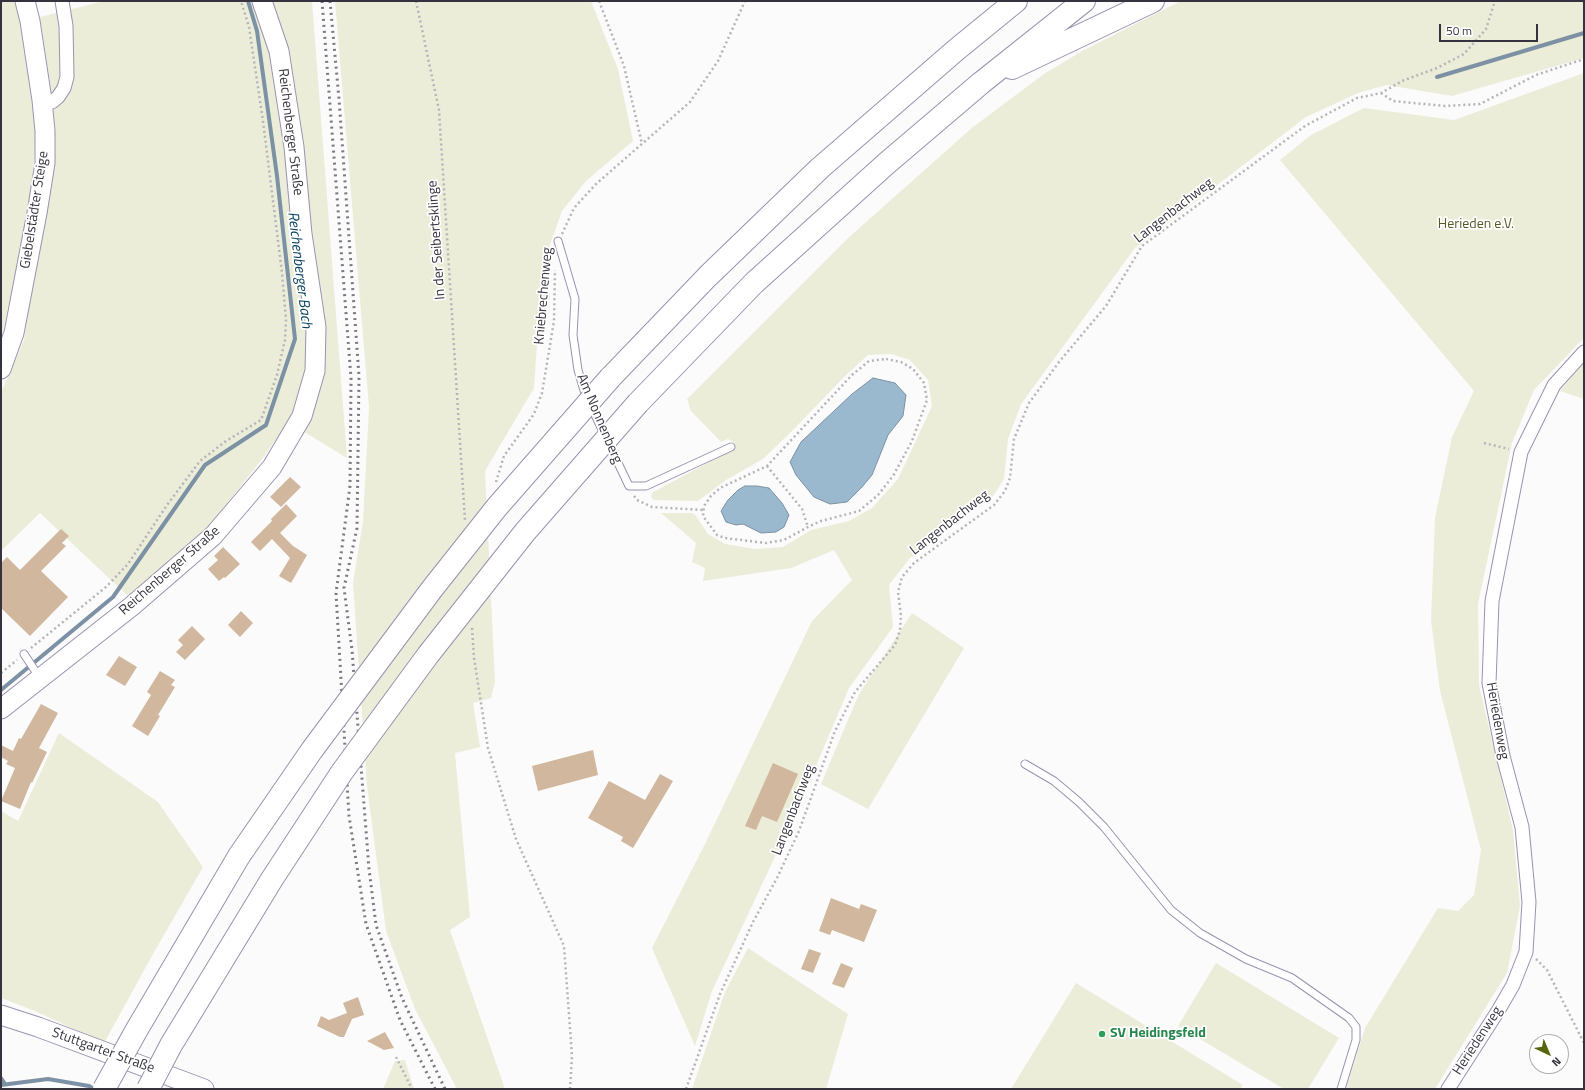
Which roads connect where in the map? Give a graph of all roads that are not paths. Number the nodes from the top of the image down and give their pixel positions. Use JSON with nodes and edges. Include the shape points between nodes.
{"nodes":[{"id":1,"x":25,"y":1,"type":"edge"},
{"id":2,"x":62,"y":1,"type":"edge"},
{"id":3,"x":262,"y":1,"type":"edge"},
{"id":4,"x":997,"y":1,"type":"edge"},
{"id":5,"x":1016,"y":1,"type":"edge"},
{"id":6,"x":1084,"y":1,"type":"edge"},
{"id":7,"x":1153,"y":1,"type":"edge"},
{"id":8,"x":956,"y":50,"type":"junction"},
{"id":9,"x":981,"y":84,"type":"junction"},
{"id":10,"x":42,"y":100,"type":"junction"},
{"id":11,"x":558,"y":241,"type":"road end"},
{"id":12,"x":1584,"y":352,"type":"edge"},
{"id":13,"x":1,"y":369,"type":"edge"},
{"id":14,"x":731,"y":447,"type":"dead end"},
{"id":15,"x":25,"y":655,"type":"road end"},
{"id":16,"x":38,"y":675,"type":"junction"},
{"id":17,"x":1,"y":709,"type":"edge"},
{"id":18,"x":1025,"y":764,"type":"dead end"},
{"id":19,"x":1,"y":1015,"type":"edge"},
{"id":20,"x":104,"y":1089,"type":"edge"},
{"id":21,"x":148,"y":1089,"type":"edge"},
{"id":22,"x":204,"y":1089,"type":"edge"},
{"id":23,"x":1340,"y":1089,"type":"edge"},
{"id":24,"x":1448,"y":1089,"type":"edge"}],
"edges":[{"from":1,"to":10,"type":"main road","name":"Giebelstädter Steige"},
{"from":2,"to":10,"type":"street","via":[[66,26],[67,77],[58,97],[52,102]]},
{"from":3,"to":16,"type":"main road","name":"Reichenberger Straße","via":[[279,51],[294,147],[302,234],[316,327],[315,372],[302,416],[272,467],[213,536],[132,606]]},
{"from":4,"to":8,"type":"highway"},
{"from":5,"to":8,"type":"highway"},
{"from":6,"to":9,"type":"highway"},
{"from":7,"to":9,"type":"highway"},
{"from":8,"to":20,"type":"highway","bridge":true,"via":[[815,174],[708,276],[610,378],[497,507],[432,589],[312,750],[239,856]]},
{"from":9,"to":21,"type":"highway","bridge":true,"via":[[887,163],[754,283],[638,403],[525,532],[428,654],[342,772],[268,886],[171,1045]]},
{"from":10,"to":13,"type":"main road","name":"Giebelstädter Steige","via":[[45,131],[44,163],[38,206],[14,333]]},
{"from":11,"to":14,"type":"lane","name":"Am Nonnenberg","via":[[575,299],[573,335],[578,370],[585,394],[629,486],[646,486]]},
{"from":12,"to":24,"type":"street","name":"Heriedenweg","via":[[1554,385],[1521,452],[1492,601],[1489,683],[1503,756],[1522,827],[1529,902],[1526,952],[1502,1005]]},
{"from":15,"to":16,"type":"lane"},
{"from":16,"to":17,"type":"main road","name":"Reichenberger Straße"},
{"from":18,"to":23,"type":"lane","via":[[1054,781],[1104,827],[1170,910],[1200,933],[1226,948],[1292,978],[1349,1018],[1356,1027],[1356,1040]]},
{"from":19,"to":22,"type":"main road","name":"Stuttgarter Straße"}]}
